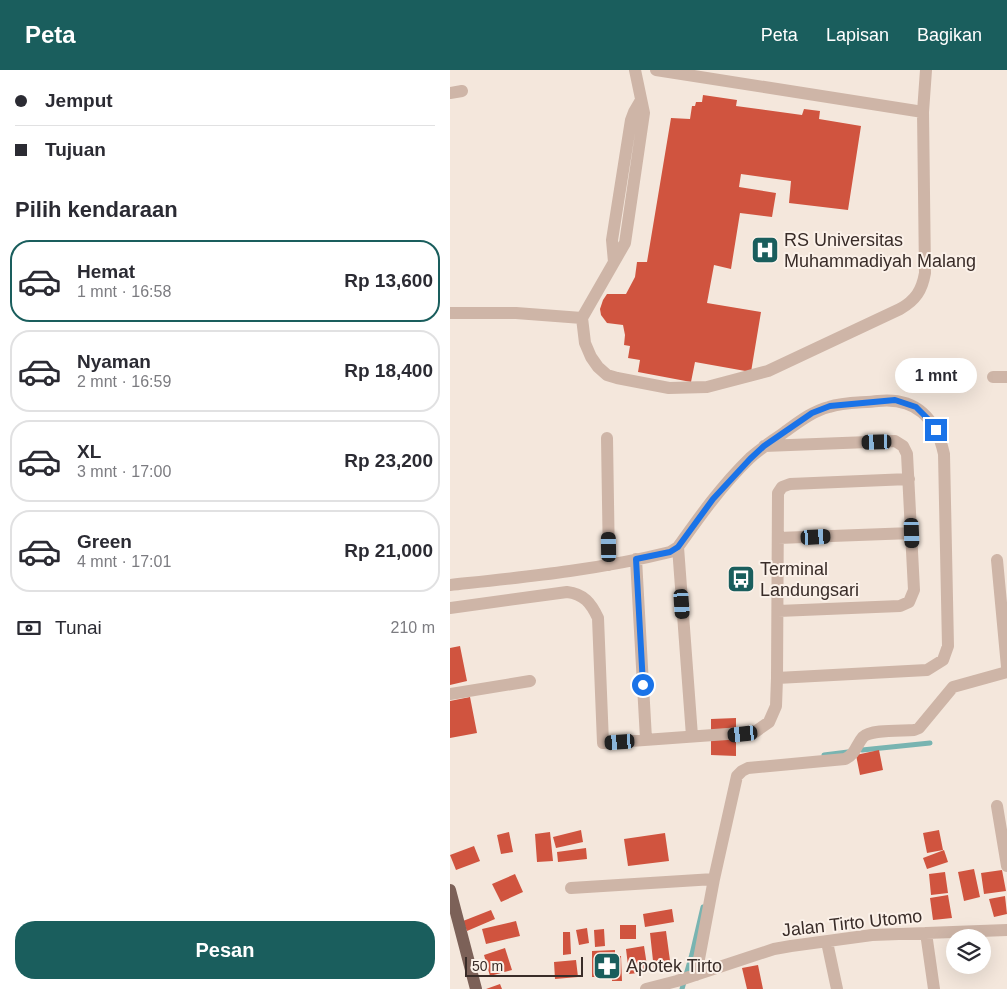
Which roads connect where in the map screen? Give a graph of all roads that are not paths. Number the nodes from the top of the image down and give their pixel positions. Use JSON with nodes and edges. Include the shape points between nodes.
{"nodes":[{"id":1,"x":635,"y":70,"type":"edge"},
{"id":2,"x":656,"y":70,"type":"edge"},
{"id":3,"x":926,"y":70,"type":"edge"},
{"id":4,"x":923,"y":112,"type":"junction"},
{"id":5,"x":450,"y":313,"type":"edge"},
{"id":6,"x":582,"y":318,"type":"junction"},
{"id":7,"x":993,"y":377,"type":"dead end"},
{"id":8,"x":1007,"y":377,"type":"edge"},
{"id":9,"x":607,"y":438,"type":"dead end"},
{"id":10,"x":764,"y":446,"type":"junction"},
{"id":11,"x":909,"y":479,"type":"junction"},
{"id":12,"x":912,"y":533,"type":"junction"},
{"id":13,"x":778,"y":538,"type":"junction"},
{"id":14,"x":678,"y":547,"type":"junction"},
{"id":15,"x":636,"y":559,"type":"junction"},
{"id":16,"x":997,"y":560,"type":"dead end"},
{"id":17,"x":609,"y":565,"type":"junction"},
{"id":18,"x":450,"y":585,"type":"edge"},
{"id":19,"x":450,"y":608,"type":"edge"},
{"id":20,"x":778,"y":611,"type":"junction"},
{"id":21,"x":1007,"y":667,"type":"edge"},
{"id":22,"x":1007,"y":672,"type":"edge"},
{"id":23,"x":777,"y":678,"type":"junction"},
{"id":24,"x":530,"y":681,"type":"dead end"},
{"id":25,"x":450,"y":694,"type":"edge"},
{"id":26,"x":692,"y":736,"type":"junction"},
{"id":27,"x":646,"y":740,"type":"junction"},
{"id":28,"x":997,"y":806,"type":"dead end"},
{"id":29,"x":1007,"y":866,"type":"edge"},
{"id":30,"x":708,"y":879,"type":"junction"},
{"id":31,"x":571,"y":888,"type":"dead end"},
{"id":32,"x":450,"y":890,"type":"edge"},
{"id":33,"x":1007,"y":930,"type":"edge"},
{"id":34,"x":926,"y":933,"type":"junction"},
{"id":35,"x":827,"y":942,"type":"junction"},
{"id":36,"x":687,"y":978,"type":"junction"},
{"id":37,"x":476,"y":989,"type":"edge"},
{"id":38,"x":646,"y":989,"type":"edge"},
{"id":39,"x":837,"y":989,"type":"edge"},
{"id":40,"x":934,"y":989,"type":"edge"}],
"edges":[{"from":1,"to":6,"type":"street","via":[[641,100],[634,112],[628,139],[612,240],[614,262]]},
{"from":2,"to":4,"type":"street"},
{"from":3,"to":4,"type":"street"},
{"from":4,"to":6,"type":"street","via":[[925,272],[921,291],[909,304],[768,372],[707,387],[669,388],[607,375],[591,357],[585,343]]},
{"from":5,"to":6,"type":"street"},
{"from":7,"to":8,"type":"street"},
{"from":9,"to":17,"type":"street"},
{"from":10,"to":11,"type":"street","via":[[895,441],[903,446],[906,454]]},
{"from":10,"to":14,"type":"street","via":[[713,499]]},
{"from":10,"to":23,"type":"street","via":[[812,413],[830,406],[895,400],[916,407],[930,421],[941,439],[944,454],[948,646],[943,660],[926,670]]},
{"from":11,"to":12,"type":"street"},
{"from":11,"to":13,"type":"street","via":[[782,487],[778,493]]},
{"from":12,"to":13,"type":"street"},
{"from":12,"to":20,"type":"street","via":[[914,590],[913,597],[906,604]]},
{"from":13,"to":20,"type":"street"},
{"from":14,"to":15,"type":"street","via":[[670,552]]},
{"from":14,"to":26,"type":"street"},
{"from":15,"to":17,"type":"street"},
{"from":15,"to":27,"type":"street"},
{"from":16,"to":21,"type":"street"},
{"from":17,"to":18,"type":"street"},
{"from":19,"to":27,"type":"street","via":[[567,592],[583,596],[598,618],[603,743]]},
{"from":20,"to":23,"type":"street"},
{"from":22,"to":30,"type":"street","via":[[953,687],[919,728],[871,732],[845,759],[742,771],[737,776]]},
{"from":23,"to":26,"type":"street","via":[[776,706],[769,722],[755,732]]},
{"from":24,"to":25,"type":"street"},
{"from":26,"to":27,"type":"street"},
{"from":28,"to":29,"type":"street"},
{"from":30,"to":31,"type":"street"},
{"from":30,"to":36,"type":"street"},
{"from":32,"to":37,"type":"main road"},
{"from":33,"to":34,"type":"street","name":"Jalan Tirto Utomo"},
{"from":34,"to":35,"type":"street","name":"Jalan Tirto Utomo","via":[[872,935]]},
{"from":34,"to":40,"type":"street"},
{"from":35,"to":36,"type":"street","name":"Jalan Tirto Utomo","via":[[774,949]]},
{"from":35,"to":39,"type":"street"},
{"from":36,"to":38,"type":"street","name":"Jalan Tirto Utomo"}]}
